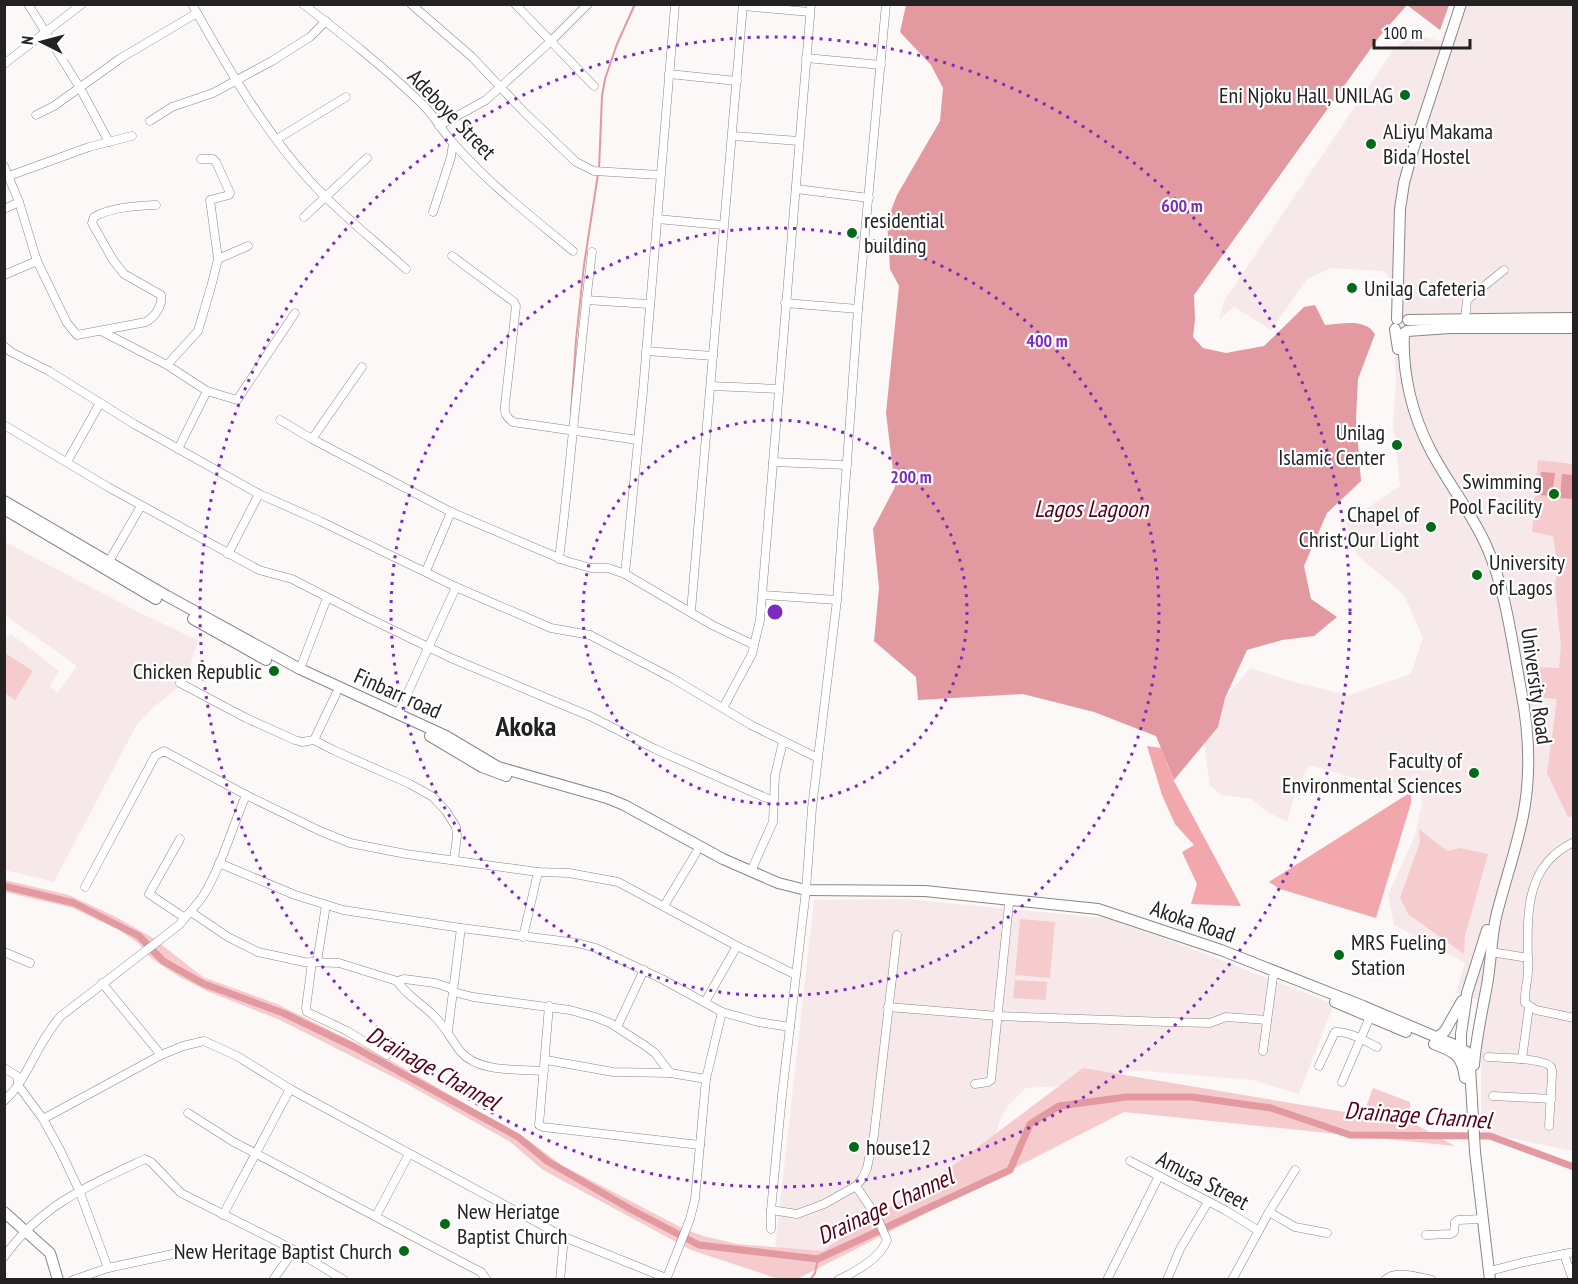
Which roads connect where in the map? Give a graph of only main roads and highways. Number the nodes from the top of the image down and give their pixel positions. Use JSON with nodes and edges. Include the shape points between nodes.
{"nodes":[{"id":1,"x":1461,"y":4,"type":"edge"},
{"id":2,"x":1467,"y":4,"type":"edge"},
{"id":3,"x":1574,"y":318,"type":"edge"},
{"id":4,"x":1403,"y":325,"type":"junction"},
{"id":5,"x":1574,"y":328,"type":"edge"},
{"id":6,"x":4,"y":501,"type":"edge"},
{"id":7,"x":4,"y":509,"type":"edge"},
{"id":8,"x":252,"y":648,"type":"junction"},
{"id":9,"x":790,"y":891,"type":"junction"},
{"id":10,"x":806,"y":893,"type":"junction"},
{"id":11,"x":1097,"y":912,"type":"junction"},
{"id":12,"x":1472,"y":977,"type":"junction"},
{"id":13,"x":1487,"y":985,"type":"junction"},
{"id":14,"x":1467,"y":993,"type":"junction"},
{"id":15,"x":1478,"y":1024,"type":"junction"},
{"id":16,"x":1438,"y":1037,"type":"junction"},
{"id":17,"x":1461,"y":1048,"type":"junction"},
{"id":18,"x":1448,"y":1050,"type":"junction"},
{"id":19,"x":1463,"y":1067,"type":"junction"},
{"id":20,"x":1473,"y":1099,"type":"junction"},
{"id":21,"x":1474,"y":1135,"type":"junction"},
{"id":22,"x":4,"y":1212,"type":"edge"},
{"id":23,"x":1490,"y":1275,"type":"edge"},
{"id":24,"x":58,"y":1280,"type":"edge"}],
"edges":[{"from":1,"to":4,"type":"main road","name":"University Road","via":[[1402,196]]},
{"from":2,"to":4,"type":"main road","name":"University Road","via":[[1409,193]]},
{"from":3,"to":4,"type":"main road","via":[[1465,319]]},
{"from":4,"to":5,"type":"main road"},
{"from":4,"to":12,"type":"main road","name":"University Road","via":[[1402,388],[1415,432],[1483,555],[1493,585],[1518,710],[1522,770],[1517,811],[1484,946]]},
{"from":4,"to":13,"type":"main road","name":"University Road","via":[[1411,399],[1431,451],[1477,527],[1497,574],[1523,701],[1528,758],[1526,793],[1496,918]]},
{"from":6,"to":8,"type":"main road","name":"Finbarr road"},
{"from":7,"to":8,"type":"main road","name":"Finbarr road","via":[[105,570]]},
{"from":8,"to":9,"type":"main road","name":"Finbarr road","via":[[446,736],[498,767],[624,805],[723,860]]},
{"from":8,"to":9,"type":"main road","name":"Finbarr road","via":[[336,694],[442,742],[495,773],[604,804],[737,874]]},
{"from":9,"to":10,"type":"main road"},
{"from":10,"to":11,"type":"main road","via":[[903,896]]},
{"from":10,"to":11,"type":"main road","name":"Akoka Road","via":[[924,891]]},
{"from":11,"to":16,"type":"main road","name":"Akoka Road","via":[[1221,950]]},
{"from":11,"to":18,"type":"main road","via":[[1273,977]]},
{"from":12,"to":13,"type":"main road","via":[[1477,988]]},
{"from":12,"to":14,"type":"main road","name":"University Road"},
{"from":13,"to":15,"type":"main road","name":"University Road"},
{"from":14,"to":16,"type":"main road"},
{"from":14,"to":17,"type":"main road","name":"University Road"},
{"from":15,"to":17,"type":"main road"},
{"from":15,"to":20,"type":"main road","name":"University Road"},
{"from":16,"to":17,"type":"main road","name":"Akoka Road"},
{"from":17,"to":18,"type":"main road"},
{"from":17,"to":19,"type":"main road","name":"University Road"},
{"from":17,"to":20,"type":"main road","via":[[1468,1055]]},
{"from":18,"to":19,"type":"main road","via":[[1457,1055]]},
{"from":19,"to":21,"type":"main road","name":"University Road"},
{"from":20,"to":21,"type":"main road"},
{"from":21,"to":23,"type":"main road"},
{"from":22,"to":24,"type":"main road","via":[[51,1253]]}]}
